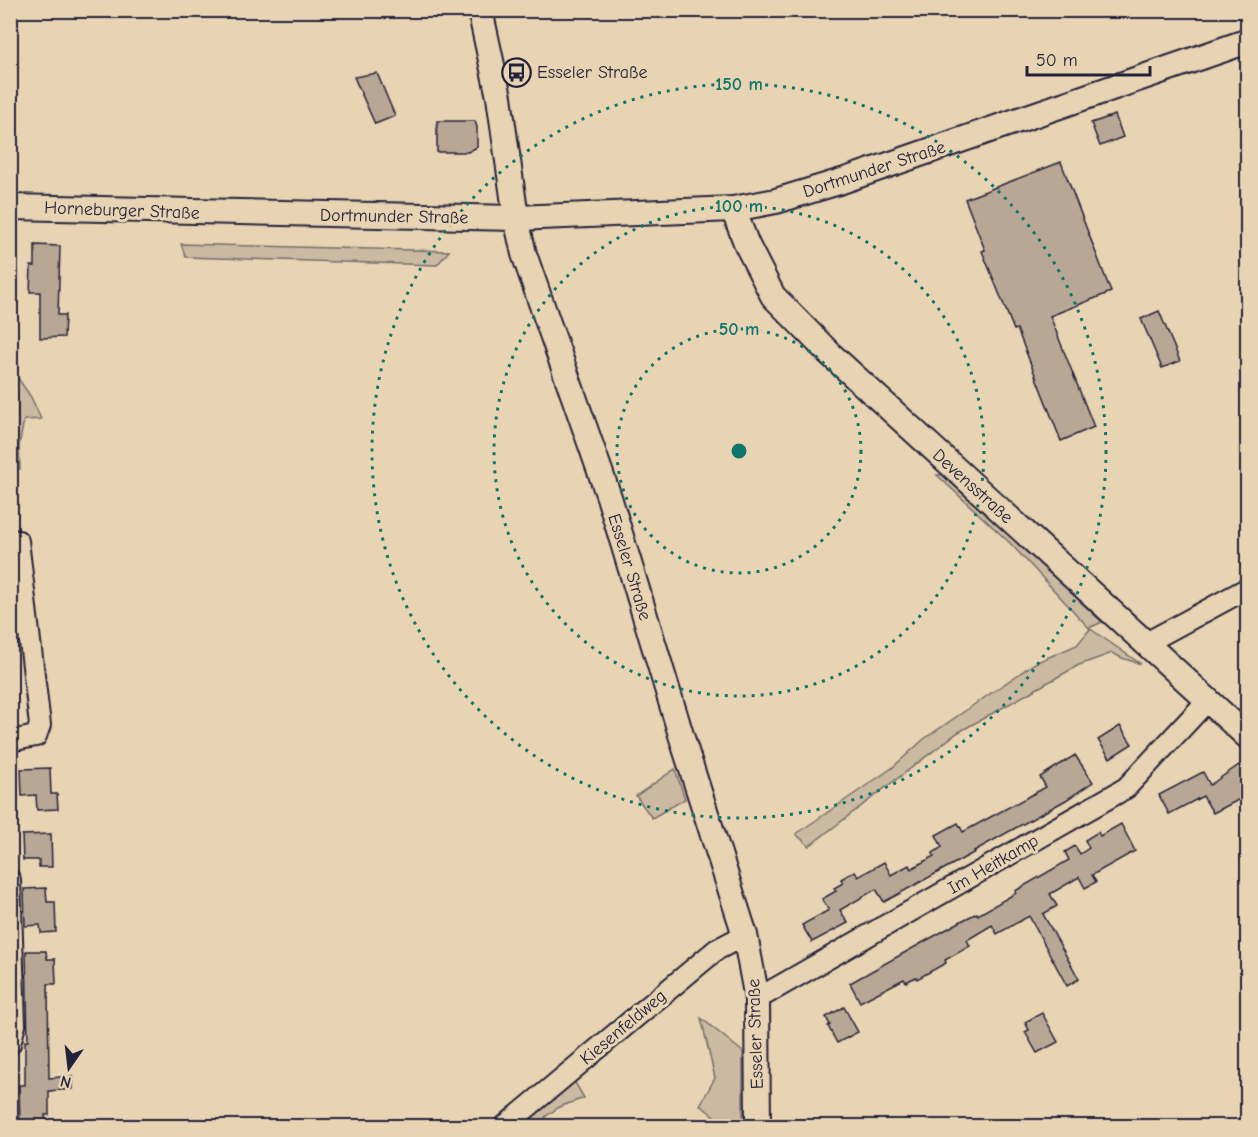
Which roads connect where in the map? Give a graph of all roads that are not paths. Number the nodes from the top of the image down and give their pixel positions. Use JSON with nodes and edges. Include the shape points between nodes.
{"nodes":[{"id":1,"x":480,"y":10,"type":"edge"},
{"id":2,"x":1248,"y":41,"type":"edge"},
{"id":3,"x":10,"y":207,"type":"edge"},
{"id":4,"x":733,"y":209,"type":"junction"},
{"id":5,"x":233,"y":213,"type":"joint"},
{"id":6,"x":516,"y":218,"type":"junction"},
{"id":7,"x":10,"y":540,"type":"edge"},
{"id":8,"x":1248,"y":588,"type":"edge"},
{"id":9,"x":1146,"y":643,"type":"junction"},
{"id":10,"x":1207,"y":701,"type":"junction"},
{"id":11,"x":1248,"y":737,"type":"edge"},
{"id":12,"x":10,"y":741,"type":"edge"},
{"id":13,"x":10,"y":880,"type":"edge"},
{"id":14,"x":745,"y":935,"type":"junction"},
{"id":15,"x":756,"y":999,"type":"junction"},
{"id":16,"x":10,"y":1044,"type":"edge"},
{"id":17,"x":505,"y":1126,"type":"edge"},
{"id":18,"x":758,"y":1126,"type":"edge"}],
"edges":[{"from":1,"to":6,"type":"main road","name":"Esseler Straße","via":[[499,97]]},
{"from":2,"to":4,"type":"main road","name":"Dortmunder Straße","via":[[842,181]]},
{"from":3,"to":5,"type":"main road","name":"Horneburger Straße"},
{"from":4,"to":6,"type":"main road","name":"Dortmunder Straße"},
{"from":4,"to":9,"type":"main road","name":"Devensstraße","via":[[773,296],[829,353]]},
{"from":5,"to":6,"type":"main road","name":"Dortmunder Straße"},
{"from":6,"to":14,"type":"main road","name":"Esseler Straße","via":[[524,254],[609,497]]},
{"from":7,"to":12,"type":"street","via":[[18,541],[40,725],[36,736]]},
{"from":8,"to":9,"type":"street"},
{"from":9,"to":10,"type":"main road","name":"Devensstraße"},
{"from":10,"to":11,"type":"main road","name":"Devensstraße"},
{"from":10,"to":15,"type":"street","name":"Im Heitkamp","via":[[1126,788]]},
{"from":13,"to":16,"type":"street","via":[[15,1025]]},
{"from":14,"to":15,"type":"main road","name":"Esseler Straße"},
{"from":14,"to":17,"type":"street","name":"Kiesenfeldweg","via":[[716,950]]},
{"from":15,"to":18,"type":"main road","name":"Esseler Straße"}]}
